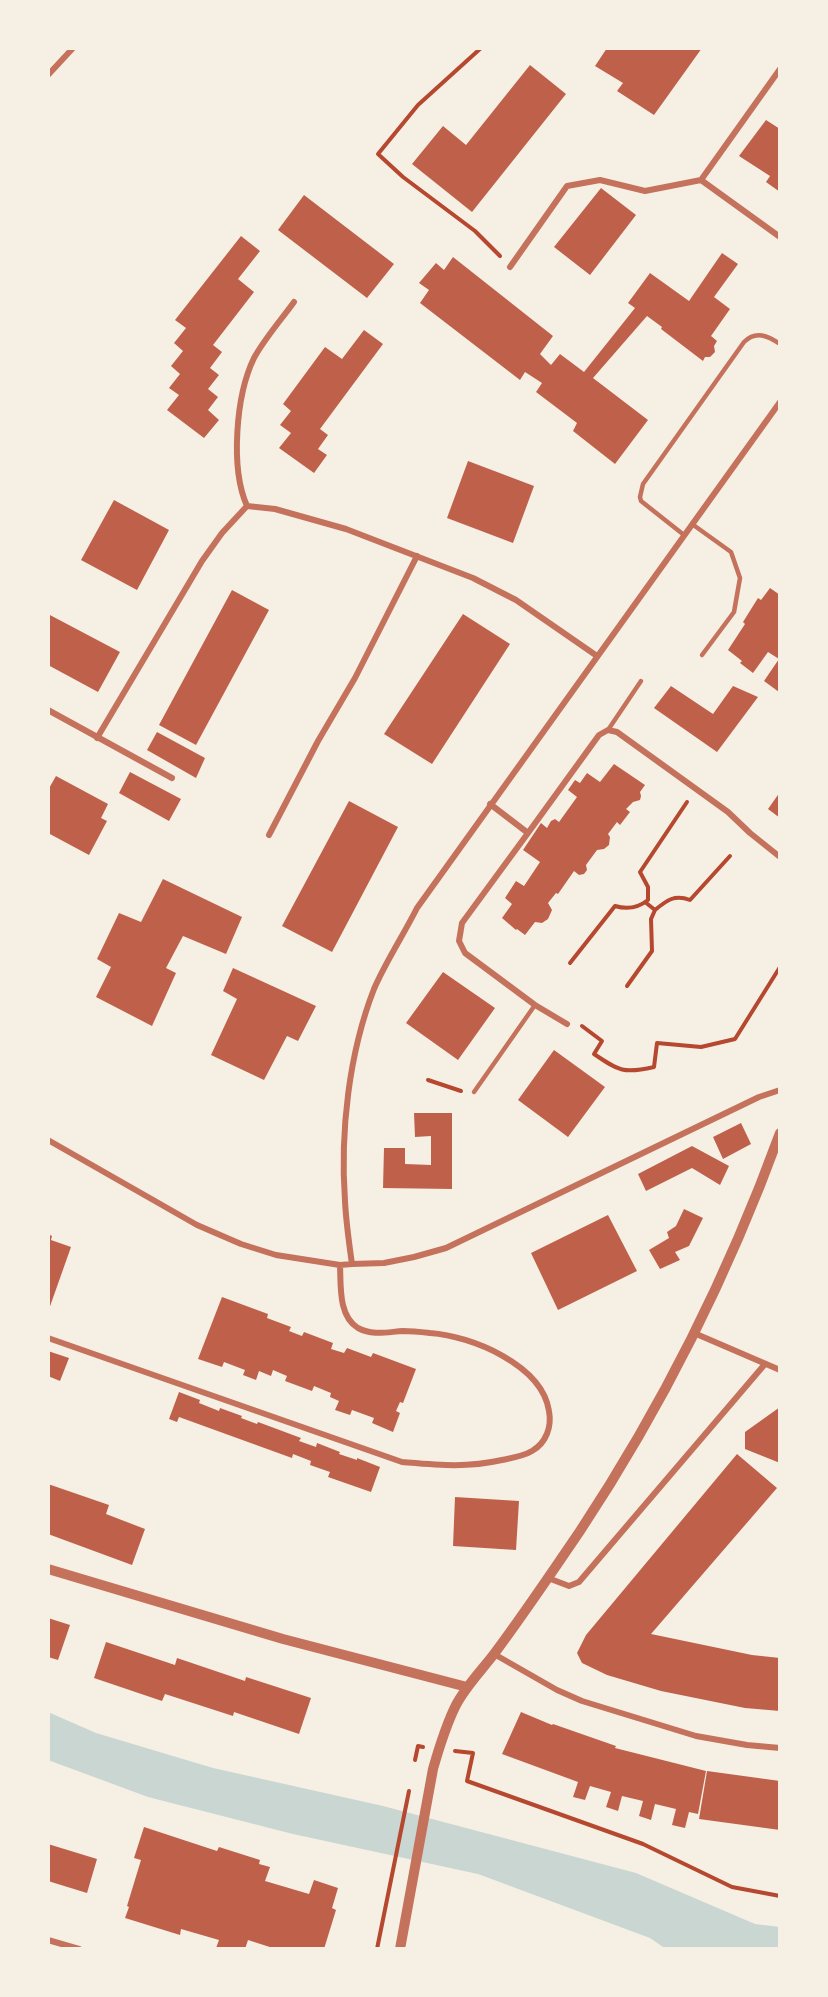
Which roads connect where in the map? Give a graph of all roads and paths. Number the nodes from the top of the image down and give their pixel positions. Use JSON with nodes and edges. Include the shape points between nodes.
{"nodes":[{"id":1,"x":74,"y":48,"type":"edge"},
{"id":2,"x":482,"y":48,"type":"edge"},
{"id":3,"x":780,"y":69,"type":"edge"},
{"id":4,"x":48,"y":75,"type":"edge"},
{"id":5,"x":701,"y":180,"type":"junction"},
{"id":6,"x":780,"y":237,"type":"edge"},
{"id":7,"x":510,"y":267,"type":"joint"},
{"id":8,"x":294,"y":302,"type":"dead end"},
{"id":9,"x":780,"y":344,"type":"edge"},
{"id":10,"x":780,"y":402,"type":"edge"},
{"id":11,"x":247,"y":506,"type":"junction"},
{"id":12,"x":692,"y":524,"type":"junction"},
{"id":13,"x":684,"y":535,"type":"junction"},
{"id":14,"x":417,"y":556,"type":"junction"},
{"id":15,"x":702,"y":655,"type":"dead end"},
{"id":16,"x":597,"y":656,"type":"junction"},
{"id":17,"x":641,"y":681,"type":"dead end"},
{"id":18,"x":48,"y":710,"type":"edge"},
{"id":19,"x":608,"y":730,"type":"junction"},
{"id":20,"x":97,"y":738,"type":"junction"},
{"id":21,"x":172,"y":778,"type":"dead end"},
{"id":22,"x":696,"y":789,"type":"junction"},
{"id":23,"x":490,"y":804,"type":"junction"},
{"id":24,"x":528,"y":833,"type":"junction"},
{"id":25,"x":269,"y":835,"type":"dead end"},
{"id":26,"x":730,"y":856,"type":"dead end"},
{"id":27,"x":780,"y":857,"type":"edge"},
{"id":28,"x":645,"y":902,"type":"junction"},
{"id":29,"x":655,"y":910,"type":"junction"},
{"id":30,"x":570,"y":963,"type":"dead end"},
{"id":31,"x":780,"y":967,"type":"edge"},
{"id":32,"x":627,"y":986,"type":"dead end"},
{"id":33,"x":535,"y":1005,"type":"junction"},
{"id":34,"x":567,"y":1024,"type":"joint"},
{"id":35,"x":428,"y":1080,"type":"dead end"},
{"id":36,"x":475,"y":1090,"type":"joint"},
{"id":37,"x":780,"y":1090,"type":"edge"},
{"id":38,"x":780,"y":1133,"type":"edge"},
{"id":39,"x":48,"y":1140,"type":"edge"},
{"id":40,"x":352,"y":1264,"type":"junction"},
{"id":41,"x":340,"y":1265,"type":"junction"},
{"id":42,"x":694,"y":1334,"type":"junction"},
{"id":43,"x":48,"y":1338,"type":"edge"},
{"id":44,"x":765,"y":1364,"type":"junction"},
{"id":45,"x":780,"y":1370,"type":"edge"},
{"id":46,"x":48,"y":1569,"type":"edge"},
{"id":47,"x":547,"y":1578,"type":"junction"},
{"id":48,"x":494,"y":1654,"type":"junction"},
{"id":49,"x":467,"y":1687,"type":"junction"},
{"id":50,"x":780,"y":1748,"type":"edge"},
{"id":51,"x":439,"y":1749,"type":"junction"},
{"id":52,"x":410,"y":1783,"type":"dead end"},
{"id":53,"x":780,"y":1896,"type":"edge"},
{"id":54,"x":48,"y":1940,"type":"edge"},
{"id":55,"x":79,"y":1949,"type":"edge"},
{"id":56,"x":377,"y":1949,"type":"edge"},
{"id":57,"x":400,"y":1949,"type":"edge"}],
"edges":[{"from":1,"to":4,"type":"street"},
{"from":2,"to":7,"type":"path","via":[[418,105],[378,154],[475,231]]},
{"from":3,"to":5,"type":"street"},
{"from":5,"to":6,"type":"street"},
{"from":5,"to":7,"type":"street","via":[[645,191],[600,180],[567,186]]},
{"from":8,"to":11,"type":"street","via":[[267,338],[248,374],[236,452],[238,478]]},
{"from":9,"to":13,"type":"lane","via":[[759,334],[744,342],[643,484],[641,501]]},
{"from":10,"to":12,"type":"street"},
{"from":11,"to":14,"type":"street","via":[[315,520]]},
{"from":11,"to":20,"type":"street","via":[[202,561]]},
{"from":12,"to":13,"type":"street"},
{"from":12,"to":15,"type":"lane","via":[[731,552],[740,578],[734,612]]},
{"from":13,"to":16,"type":"street"},
{"from":14,"to":16,"type":"street","via":[[516,600]]},
{"from":14,"to":25,"type":"street"},
{"from":16,"to":23,"type":"street"},
{"from":17,"to":19,"type":"lane"},
{"from":18,"to":20,"type":"street"},
{"from":19,"to":22,"type":"street","via":[[617,732]]},
{"from":19,"to":24,"type":"street","via":[[599,735]]},
{"from":20,"to":21,"type":"street"},
{"from":22,"to":27,"type":"street"},
{"from":22,"to":28,"type":"path","via":[[640,872],[648,887]]},
{"from":23,"to":24,"type":"street"},
{"from":23,"to":40,"type":"street","via":[[417,908],[374,988],[349,1086],[344,1153]]},
{"from":24,"to":33,"type":"street","via":[[462,922],[459,941],[465,953]]},
{"from":26,"to":29,"type":"path","via":[[690,900],[681,896],[668,899]]},
{"from":28,"to":29,"type":"path"},
{"from":28,"to":30,"type":"path","via":[[632,908],[615,906]]},
{"from":29,"to":32,"type":"path","via":[[651,919],[652,951]]},
{"from":31,"to":34,"type":"path","via":[[735,1039],[701,1047],[657,1043],[654,1067],[634,1072],[616,1069],[594,1054],[602,1041],[580,1024]]},
{"from":33,"to":34,"type":"street"},
{"from":33,"to":36,"type":"lane"},
{"from":35,"to":36,"type":"path","via":[[463,1091]]},
{"from":37,"to":40,"type":"street","via":[[446,1248],[384,1263]]},
{"from":38,"to":42,"type":"street"},
{"from":39,"to":41,"type":"street","via":[[197,1225],[241,1244],[276,1255]]},
{"from":40,"to":41,"type":"street"},
{"from":41,"to":43,"type":"street","via":[[343,1304],[349,1320],[358,1328],[375,1334],[403,1331],[464,1339],[517,1365],[535,1381],[548,1405],[549,1430],[542,1443],[532,1451],[484,1464],[402,1462]]},
{"from":42,"to":44,"type":"street"},
{"from":42,"to":47,"type":"street","via":[[639,1434]]},
{"from":44,"to":45,"type":"street"},
{"from":44,"to":47,"type":"street","via":[[579,1582],[569,1586]]},
{"from":46,"to":49,"type":"street","via":[[283,1639]]},
{"from":47,"to":48,"type":"street"},
{"from":48,"to":49,"type":"street"},
{"from":48,"to":50,"type":"street","via":[[557,1690],[613,1711],[696,1736]]},
{"from":49,"to":51,"type":"street"},
{"from":51,"to":53,"type":"path","via":[[473,1753],[467,1781],[643,1844],[732,1887]]},
{"from":51,"to":57,"type":"street"},
{"from":52,"to":56,"type":"path"},
{"from":54,"to":55,"type":"street"}]}
